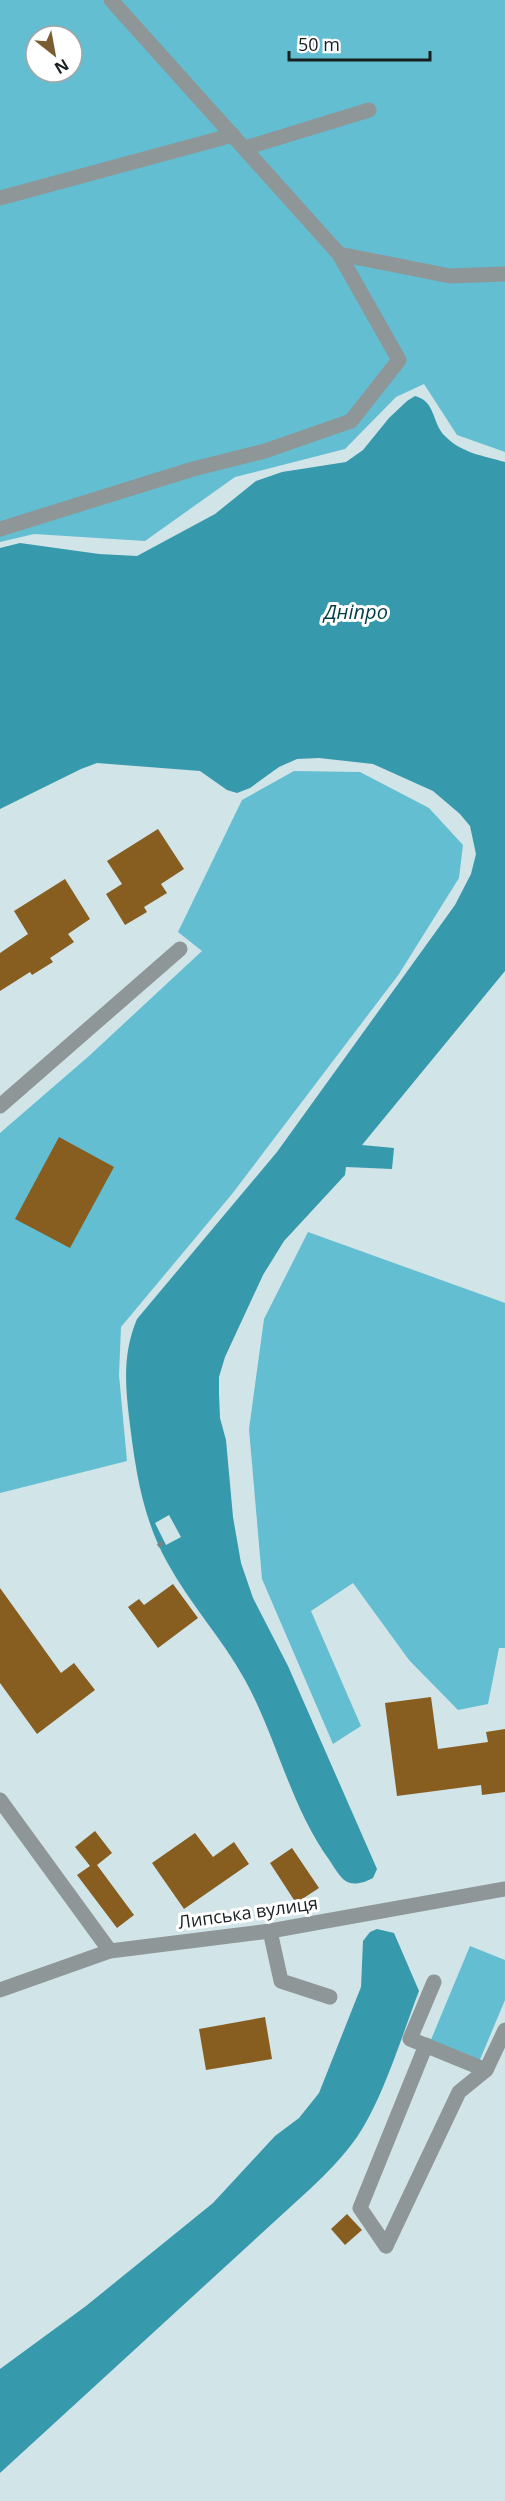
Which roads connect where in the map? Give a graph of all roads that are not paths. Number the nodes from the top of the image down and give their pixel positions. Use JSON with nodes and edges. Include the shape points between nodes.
{"nodes":[{"id":1,"x":111,"y":0,"type":"edge"},
{"id":2,"x":369,"y":110,"type":"dead end"},
{"id":3,"x":233,"y":135,"type":"junction"},
{"id":4,"x":245,"y":148,"type":"junction"},
{"id":5,"x":0,"y":198,"type":"edge"},
{"id":6,"x":339,"y":254,"type":"junction"},
{"id":7,"x":505,"y":274,"type":"edge"},
{"id":8,"x":0,"y":529,"type":"edge"},
{"id":9,"x":180,"y":949,"type":"dead end"},
{"id":10,"x":0,"y":1106,"type":"edge"},
{"id":11,"x":0,"y":1800,"type":"edge"},
{"id":12,"x":505,"y":1889,"type":"edge"},
{"id":13,"x":270,"y":1931,"type":"junction"},
{"id":14,"x":110,"y":1951,"type":"junction"},
{"id":15,"x":434,"y":1982,"type":"dead end"},
{"id":16,"x":0,"y":1990,"type":"edge"},
{"id":17,"x":330,"y":1997,"type":"dead end"},
{"id":18,"x":505,"y":2030,"type":"edge"},
{"id":19,"x":426,"y":2045,"type":"junction"},
{"id":20,"x":486,"y":2070,"type":"junction"}],
"edges":[{"from":1,"to":3,"type":"street"},
{"from":2,"to":4,"type":"street"},
{"from":3,"to":4,"type":"street"},
{"from":3,"to":5,"type":"street"},
{"from":4,"to":6,"type":"street"},
{"from":6,"to":7,"type":"street","via":[[450,276]]},
{"from":6,"to":8,"type":"street","via":[[399,360],[351,421],[265,452],[193,469]]},
{"from":9,"to":10,"type":"street"},
{"from":11,"to":14,"type":"street"},
{"from":12,"to":13,"type":"street","name":"Липська вулиця"},
{"from":13,"to":14,"type":"street","name":"Липська вулиця"},
{"from":13,"to":17,"type":"street","via":[[280,1981]]},
{"from":14,"to":16,"type":"street","name":"Липська вулиця"},
{"from":15,"to":19,"type":"street","via":[[410,2038]]},
{"from":18,"to":20,"type":"street"},
{"from":19,"to":20,"type":"street"},
{"from":19,"to":20,"type":"street","via":[[360,2208],[386,2246],[459,2092]]}]}
